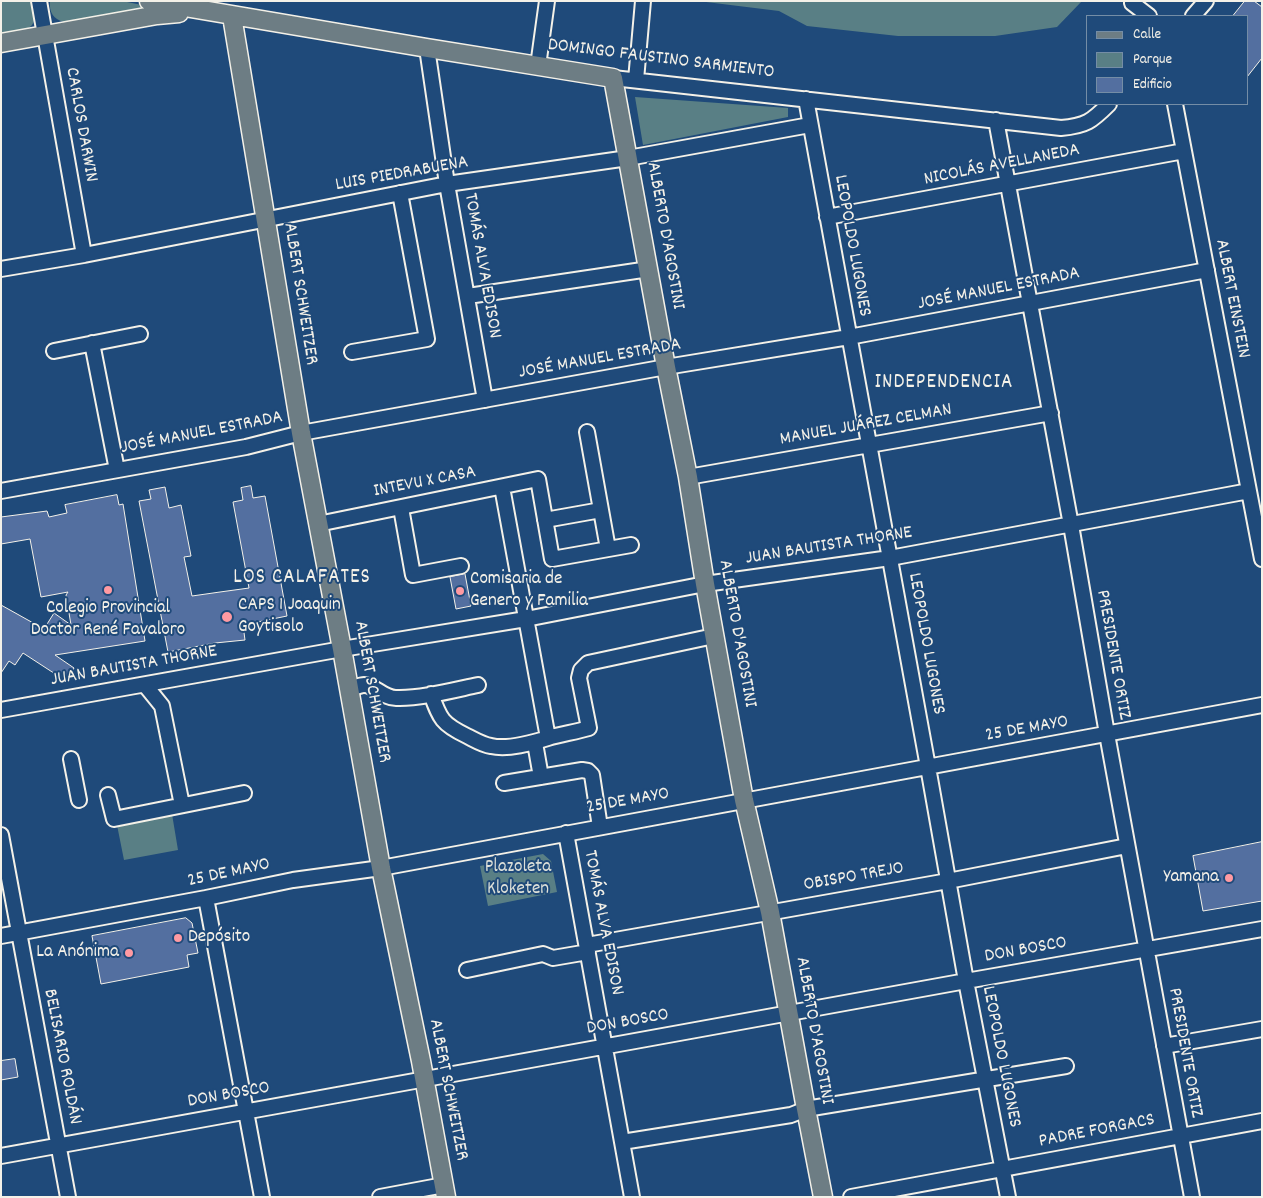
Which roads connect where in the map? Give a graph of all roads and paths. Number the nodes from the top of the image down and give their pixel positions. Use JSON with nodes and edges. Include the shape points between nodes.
{"nodes":[{"id":1,"x":40,"y":1,"type":"edge"},
{"id":2,"x":149,"y":1,"type":"edge"},
{"id":3,"x":547,"y":1,"type":"edge"},
{"id":4,"x":643,"y":1,"type":"edge"},
{"id":5,"x":1206,"y":1,"type":"edge"},
{"id":6,"x":1132,"y":3,"type":"dead end"},
{"id":7,"x":202,"y":11,"type":"junction"},
{"id":8,"x":1148,"y":15,"type":"edge"},
{"id":9,"x":1193,"y":15,"type":"edge"},
{"id":10,"x":232,"y":16,"type":"junction"},
{"id":11,"x":44,"y":35,"type":"junction"},
{"id":12,"x":1,"y":43,"type":"edge"},
{"id":13,"x":427,"y":48,"type":"junction"},
{"id":14,"x":538,"y":66,"type":"junction"},
{"id":15,"x":613,"y":78,"type":"junction"},
{"id":16,"x":636,"y":80,"type":"junction"},
{"id":17,"x":806,"y":99,"type":"junction"},
{"id":18,"x":1108,"y":105,"type":"edge"},
{"id":19,"x":1175,"y":105,"type":"edge"},
{"id":20,"x":996,"y":120,"type":"junction"},
{"id":21,"x":810,"y":125,"type":"junction"},
{"id":22,"x":1184,"y":151,"type":"junction"},
{"id":23,"x":628,"y":158,"type":"junction"},
{"id":24,"x":447,"y":184,"type":"junction"},
{"id":25,"x":1007,"y":184,"type":"junction"},
{"id":26,"x":400,"y":193,"type":"junction"},
{"id":27,"x":827,"y":217,"type":"junction"},
{"id":28,"x":265,"y":219,"type":"junction"},
{"id":29,"x":84,"y":255,"type":"junction"},
{"id":30,"x":649,"y":268,"type":"junction"},
{"id":31,"x":1,"y":269,"type":"edge"},
{"id":32,"x":1206,"y":270,"type":"junction"},
{"id":33,"x":468,"y":296,"type":"junction"},
{"id":34,"x":1030,"y":304,"type":"junction"},
{"id":35,"x":140,"y":334,"type":"dead end"},
{"id":36,"x":849,"y":337,"type":"junction"},
{"id":37,"x":92,"y":343,"type":"junction"},
{"id":38,"x":54,"y":351,"type":"dead end"},
{"id":39,"x":352,"y":352,"type":"dead end"},
{"id":40,"x":666,"y":367,"type":"junction"},
{"id":41,"x":485,"y":400,"type":"junction"},
{"id":42,"x":1051,"y":413,"type":"junction"},
{"id":43,"x":587,"y":432,"type":"dead end"},
{"id":44,"x":301,"y":433,"type":"junction"},
{"id":45,"x":869,"y":444,"type":"junction"},
{"id":46,"x":117,"y":470,"type":"junction"},
{"id":47,"x":688,"y":477,"type":"junction"},
{"id":48,"x":502,"y":487,"type":"junction"},
{"id":49,"x":1,"y":491,"type":"edge"},
{"id":50,"x":1249,"y":492,"type":"junction"},
{"id":51,"x":401,"y":508,"type":"junction"},
{"id":52,"x":601,"y":510,"type":"junction"},
{"id":53,"x":545,"y":520,"type":"junction"},
{"id":54,"x":318,"y":524,"type":"junction"},
{"id":55,"x":1072,"y":525,"type":"junction"},
{"id":56,"x":631,"y":545,"type":"dead end"},
{"id":57,"x":608,"y":549,"type":"junction"},
{"id":58,"x":890,"y":558,"type":"junction"},
{"id":59,"x":1262,"y":559,"type":"edge"},
{"id":60,"x":461,"y":566,"type":"dead end"},
{"id":61,"x":705,"y":584,"type":"junction"},
{"id":62,"x":526,"y":619,"type":"junction"},
{"id":63,"x":714,"y":636,"type":"junction"},
{"id":64,"x":342,"y":650,"type":"junction"},
{"id":65,"x":145,"y":684,"type":"junction"},
{"id":66,"x":478,"y":685,"type":"dead end"},
{"id":67,"x":349,"y":689,"type":"junction"},
{"id":68,"x":431,"y":694,"type":"junction"},
{"id":69,"x":1262,"y":705,"type":"edge"},
{"id":70,"x":1,"y":710,"type":"edge"},
{"id":71,"x":1107,"y":734,"type":"junction"},
{"id":72,"x":548,"y":738,"type":"junction"},
{"id":73,"x":535,"y":743,"type":"junction"},
{"id":74,"x":71,"y":759,"type":"dead end"},
{"id":75,"x":928,"y":767,"type":"junction"},
{"id":76,"x":541,"y":776,"type":"junction"},
{"id":77,"x":504,"y":783,"type":"dead end"},
{"id":78,"x":244,"y":793,"type":"dead end"},
{"id":79,"x":108,"y":796,"type":"dead end"},
{"id":80,"x":79,"y":800,"type":"dead end"},
{"id":81,"x":744,"y":800,"type":"junction"},
{"id":82,"x":182,"y":805,"type":"junction"},
{"id":83,"x":600,"y":827,"type":"junction"},
{"id":84,"x":566,"y":833,"type":"junction"},
{"id":85,"x":1,"y":835,"type":"edge"},
{"id":86,"x":1127,"y":846,"type":"junction"},
{"id":87,"x":381,"y":868,"type":"junction"},
{"id":88,"x":948,"y":881,"type":"junction"},
{"id":89,"x":206,"y":898,"type":"junction"},
{"id":90,"x":770,"y":912,"type":"junction"},
{"id":91,"x":1262,"y":929,"type":"edge"},
{"id":92,"x":19,"y":932,"type":"junction"},
{"id":93,"x":1,"y":936,"type":"edge"},
{"id":94,"x":587,"y":948,"type":"junction"},
{"id":95,"x":1146,"y":949,"type":"junction"},
{"id":96,"x":467,"y":970,"type":"dead end"},
{"id":97,"x":966,"y":981,"type":"junction"},
{"id":98,"x":789,"y":1013,"type":"junction"},
{"id":99,"x":1262,"y":1029,"type":"edge"},
{"id":100,"x":606,"y":1046,"type":"junction"},
{"id":101,"x":1164,"y":1046,"type":"junction"},
{"id":102,"x":1066,"y":1066,"type":"dead end"},
{"id":103,"x":985,"y":1079,"type":"junction"},
{"id":104,"x":424,"y":1080,"type":"junction"},
{"id":105,"x":806,"y":1109,"type":"junction"},
{"id":106,"x":246,"y":1112,"type":"junction"},
{"id":107,"x":1262,"y":1120,"type":"edge"},
{"id":108,"x":1180,"y":1135,"type":"junction"},
{"id":109,"x":622,"y":1142,"type":"junction"},
{"id":110,"x":59,"y":1146,"type":"junction"},
{"id":111,"x":1,"y":1156,"type":"edge"},
{"id":112,"x":1002,"y":1170,"type":"junction"},
{"id":113,"x":445,"y":1191,"type":"edge"},
{"id":114,"x":68,"y":1197,"type":"edge"},
{"id":115,"x":262,"y":1197,"type":"edge"},
{"id":116,"x":380,"y":1197,"type":"edge"},
{"id":117,"x":632,"y":1197,"type":"edge"},
{"id":118,"x":824,"y":1197,"type":"edge"},
{"id":119,"x":851,"y":1197,"type":"edge"},
{"id":120,"x":1008,"y":1197,"type":"edge"},
{"id":121,"x":1192,"y":1197,"type":"edge"}],
"edges":[{"from":1,"to":11,"type":"street","name":"CARLOS DARWIN"},
{"from":2,"to":7,"type":"main road"},
{"from":3,"to":14,"type":"street"},
{"from":4,"to":16,"type":"street"},
{"from":5,"to":9,"type":"street"},
{"from":6,"to":8,"type":"street"},
{"from":7,"to":10,"type":"main road","name":"DOMINGO FAUSTINO SARMIENTO"},
{"from":7,"to":11,"type":"main road","via":[[157,15]]},
{"from":10,"to":13,"type":"main road","name":"DOMINGO FAUSTINO SARMIENTO"},
{"from":10,"to":28,"type":"main road","name":"ALBERT SCHWEITZER"},
{"from":11,"to":12,"type":"main road"},
{"from":11,"to":29,"type":"street","name":"CARLOS DARWIN"},
{"from":13,"to":14,"type":"main road","name":"DOMINGO FAUSTINO SARMIENTO"},
{"from":13,"to":24,"type":"street","name":"TOMÁS ALVA EDISON"},
{"from":14,"to":15,"type":"main road","name":"DOMINGO FAUSTINO SARMIENTO"},
{"from":15,"to":16,"type":"street","name":"DOMINGO FAUSTINO SARMIENTO"},
{"from":15,"to":23,"type":"main road","name":"ALBERTO D'AGOSTINI"},
{"from":16,"to":17,"type":"street","name":"DOMINGO FAUSTINO SARMIENTO"},
{"from":17,"to":20,"type":"street","name":"DOMINGO FAUSTINO SARMIENTO"},
{"from":17,"to":21,"type":"street","name":"LEOPOLDO LUGONES"},
{"from":18,"to":20,"type":"street","name":"DOMINGO FAUSTINO SARMIENTO","via":[[1088,123],[1061,128]]},
{"from":19,"to":22,"type":"street","name":"ALBERT EINSTEIN"},
{"from":20,"to":25,"type":"street","name":"PRESIDENTE ORTIZ"},
{"from":21,"to":23,"type":"street","name":"LUIS PIEDRABUENA"},
{"from":21,"to":27,"type":"street","name":"LEOPOLDO LUGONES"},
{"from":22,"to":25,"type":"street","name":"NICOLÁS AVELLANEDA"},
{"from":22,"to":32,"type":"street","name":"ALBERT EINSTEIN"},
{"from":23,"to":24,"type":"street","name":"LUIS PIEDRABUENA"},
{"from":23,"to":30,"type":"main road","name":"ALBERTO D'AGOSTINI"},
{"from":24,"to":26,"type":"street","name":"LUIS PIEDRABUENA"},
{"from":24,"to":33,"type":"street","name":"TOMÁS ALVA EDISON"},
{"from":25,"to":27,"type":"street","name":"NICOLÁS AVELLANEDA"},
{"from":25,"to":34,"type":"street","name":"PRESIDENTE ORTIZ"},
{"from":26,"to":28,"type":"street","name":"LUIS PIEDRABUENA"},
{"from":26,"to":39,"type":"street","via":[[427,339]]},
{"from":27,"to":36,"type":"street","name":"LEOPOLDO LUGONES"},
{"from":28,"to":29,"type":"street","name":"LUIS PIEDRABUENA"},
{"from":28,"to":44,"type":"main road","name":"ALBERT SCHWEITZER"},
{"from":29,"to":31,"type":"street","name":"LUIS PIEDRABUENA"},
{"from":30,"to":33,"type":"street"},
{"from":30,"to":40,"type":"main road","name":"ALBERTO D'AGOSTINI"},
{"from":32,"to":34,"type":"street","name":"JOSÉ MANUEL ESTRADA"},
{"from":32,"to":50,"type":"street","name":"ALBERT EINSTEIN"},
{"from":33,"to":41,"type":"street","name":"TOMÁS ALVA EDISON"},
{"from":34,"to":36,"type":"street","name":"JOSÉ MANUEL ESTRADA"},
{"from":34,"to":42,"type":"street","name":"PRESIDENTE ORTIZ"},
{"from":35,"to":37,"type":"street"},
{"from":36,"to":40,"type":"street","name":"JOSÉ MANUEL ESTRADA"},
{"from":36,"to":45,"type":"street","name":"LEOPOLDO LUGONES"},
{"from":37,"to":38,"type":"street"},
{"from":37,"to":46,"type":"street"},
{"from":40,"to":41,"type":"street","name":"JOSÉ MANUEL ESTRADA"},
{"from":40,"to":47,"type":"main road","name":"ALBERTO D'AGOSTINI"},
{"from":41,"to":44,"type":"street","name":"JOSÉ MANUEL ESTRADA"},
{"from":42,"to":45,"type":"street","name":"MANUEL JUÁREZ CELMAN"},
{"from":42,"to":55,"type":"street","name":"PRESIDENTE ORTIZ"},
{"from":43,"to":52,"type":"street"},
{"from":44,"to":46,"type":"street","name":"JOSÉ MANUEL ESTRADA"},
{"from":44,"to":54,"type":"main road","name":"ALBERT SCHWEITZER"},
{"from":45,"to":47,"type":"street","name":"MANUEL JUÁREZ CELMAN"},
{"from":45,"to":58,"type":"street","name":"LEOPOLDO LUGONES"},
{"from":46,"to":49,"type":"street","name":"JOSÉ MANUEL ESTRADA"},
{"from":47,"to":61,"type":"main road","name":"ALBERTO D'AGOSTINI"},
{"from":48,"to":51,"type":"street","name":"INTEVU X CASA"},
{"from":48,"to":53,"type":"street","name":"INTEVU X CASA","via":[[538,479]]},
{"from":48,"to":62,"type":"street"},
{"from":50,"to":55,"type":"street","name":"JUAN BAUTISTA THORNE"},
{"from":50,"to":59,"type":"street","name":"ALBERT EINSTEIN"},
{"from":51,"to":54,"type":"street","name":"INTEVU X CASA"},
{"from":51,"to":60,"type":"street","via":[[413,575]]},
{"from":52,"to":53,"type":"street"},
{"from":52,"to":57,"type":"street"},
{"from":53,"to":57,"type":"street","via":[[552,559]]},
{"from":54,"to":64,"type":"main road","name":"ALBERT SCHWEITZER"},
{"from":55,"to":58,"type":"street","name":"JUAN BAUTISTA THORNE"},
{"from":55,"to":71,"type":"street","name":"PRESIDENTE ORTIZ"},
{"from":56,"to":57,"type":"street"},
{"from":58,"to":61,"type":"street","name":"JUAN BAUTISTA THORNE"},
{"from":58,"to":75,"type":"street","name":"LEOPOLDO LUGONES"},
{"from":61,"to":62,"type":"street","name":"JUAN BAUTISTA THORNE"},
{"from":61,"to":63,"type":"main road","name":"ALBERTO D'AGOSTINI"},
{"from":62,"to":64,"type":"street","name":"JUAN BAUTISTA THORNE"},
{"from":62,"to":72,"type":"street"},
{"from":63,"to":72,"type":"street","via":[[588,664],[581,670],[579,678],[589,728]]},
{"from":63,"to":81,"type":"main road","name":"ALBERTO D'AGOSTINI"},
{"from":64,"to":65,"type":"street","name":"JUAN BAUTISTA THORNE"},
{"from":64,"to":67,"type":"main road","name":"ALBERT SCHWEITZER"},
{"from":65,"to":70,"type":"street","name":"JUAN BAUTISTA THORNE"},
{"from":65,"to":82,"type":"street","via":[[162,706]]},
{"from":66,"to":68,"type":"street"},
{"from":67,"to":68,"type":"street","via":[[365,685],[387,697],[398,698]]},
{"from":67,"to":87,"type":"main road","name":"ALBERT SCHWEITZER"},
{"from":68,"to":73,"type":"street","via":[[439,715],[453,730],[494,747]]},
{"from":69,"to":71,"type":"street","name":"25 DE MAYO"},
{"from":71,"to":75,"type":"street","name":"25 DE MAYO"},
{"from":71,"to":86,"type":"street","name":"PRESIDENTE ORTIZ"},
{"from":72,"to":73,"type":"street"},
{"from":73,"to":76,"type":"street"},
{"from":74,"to":80,"type":"street"},
{"from":75,"to":81,"type":"street","name":"25 DE MAYO"},
{"from":75,"to":88,"type":"street","name":"LEOPOLDO LUGONES"},
{"from":76,"to":77,"type":"street"},
{"from":76,"to":83,"type":"street","via":[[588,771],[592,775]]},
{"from":78,"to":82,"type":"street"},
{"from":79,"to":82,"type":"street","via":[[114,819]]},
{"from":81,"to":83,"type":"street","name":"25 DE MAYO"},
{"from":81,"to":90,"type":"main road","name":"ALBERTO D'AGOSTINI"},
{"from":83,"to":84,"type":"street","name":"25 DE MAYO"},
{"from":84,"to":87,"type":"street","name":"25 DE MAYO"},
{"from":84,"to":94,"type":"street","name":"TOMÁS ALVA EDISON"},
{"from":85,"to":92,"type":"street","name":"BELISARIO ROLDÁN"},
{"from":86,"to":88,"type":"street","name":"OBISPO TREJO"},
{"from":86,"to":95,"type":"street","name":"PRESIDENTE ORTIZ"},
{"from":87,"to":89,"type":"street","name":"25 DE MAYO","via":[[293,880]]},
{"from":87,"to":104,"type":"main road","name":"ALBERT SCHWEITZER"},
{"from":88,"to":90,"type":"street","name":"OBISPO TREJO"},
{"from":88,"to":97,"type":"street","name":"LEOPOLDO LUGONES"},
{"from":89,"to":92,"type":"street","name":"25 DE MAYO"},
{"from":89,"to":106,"type":"street"},
{"from":90,"to":94,"type":"street","name":"OBISPO TREJO"},
{"from":90,"to":98,"type":"main road","name":"ALBERTO D'AGOSTINI"},
{"from":91,"to":95,"type":"street","name":"DON BOSCO"},
{"from":92,"to":93,"type":"street","name":"25 DE MAYO"},
{"from":92,"to":110,"type":"street","name":"BELISARIO ROLDÁN"},
{"from":94,"to":96,"type":"street","name":"OBISPO TREJO","via":[[553,958],[543,954]]},
{"from":94,"to":100,"type":"street","name":"TOMÁS ALVA EDISON"},
{"from":95,"to":97,"type":"street","name":"DON BOSCO"},
{"from":95,"to":101,"type":"street","name":"PRESIDENTE ORTIZ"},
{"from":97,"to":98,"type":"street","name":"DON BOSCO"},
{"from":97,"to":103,"type":"street","name":"LEOPOLDO LUGONES"},
{"from":98,"to":100,"type":"street","name":"DON BOSCO"},
{"from":98,"to":105,"type":"main road","name":"ALBERTO D'AGOSTINI"},
{"from":99,"to":101,"type":"street"},
{"from":100,"to":104,"type":"street","name":"DON BOSCO"},
{"from":100,"to":109,"type":"street","name":"TOMÁS ALVA EDISON"},
{"from":101,"to":108,"type":"street","name":"PRESIDENTE ORTIZ"},
{"from":102,"to":103,"type":"street"},
{"from":103,"to":105,"type":"street"},
{"from":103,"to":112,"type":"street","name":"LEOPOLDO LUGONES"},
{"from":104,"to":106,"type":"street","name":"DON BOSCO"},
{"from":104,"to":113,"type":"main road","name":"ALBERT SCHWEITZER"},
{"from":105,"to":109,"type":"street"},
{"from":105,"to":118,"type":"main road","name":"ALBERTO D'AGOSTINI"},
{"from":106,"to":110,"type":"street","name":"DON BOSCO"},
{"from":106,"to":115,"type":"street"},
{"from":107,"to":108,"type":"street","name":"PADRE FORGACS"},
{"from":108,"to":112,"type":"street","name":"PADRE FORGACS"},
{"from":108,"to":121,"type":"street","name":"PRESIDENTE ORTIZ"},
{"from":109,"to":117,"type":"street","name":"TOMÁS ALVA EDISON"},
{"from":110,"to":111,"type":"street","name":"DON BOSCO"},
{"from":110,"to":114,"type":"street","name":"BELISARIO ROLDÁN"},
{"from":112,"to":119,"type":"street","name":"PADRE FORGACS"},
{"from":112,"to":120,"type":"street","name":"LEOPOLDO LUGONES"},
{"from":113,"to":116,"type":"street"}]}
